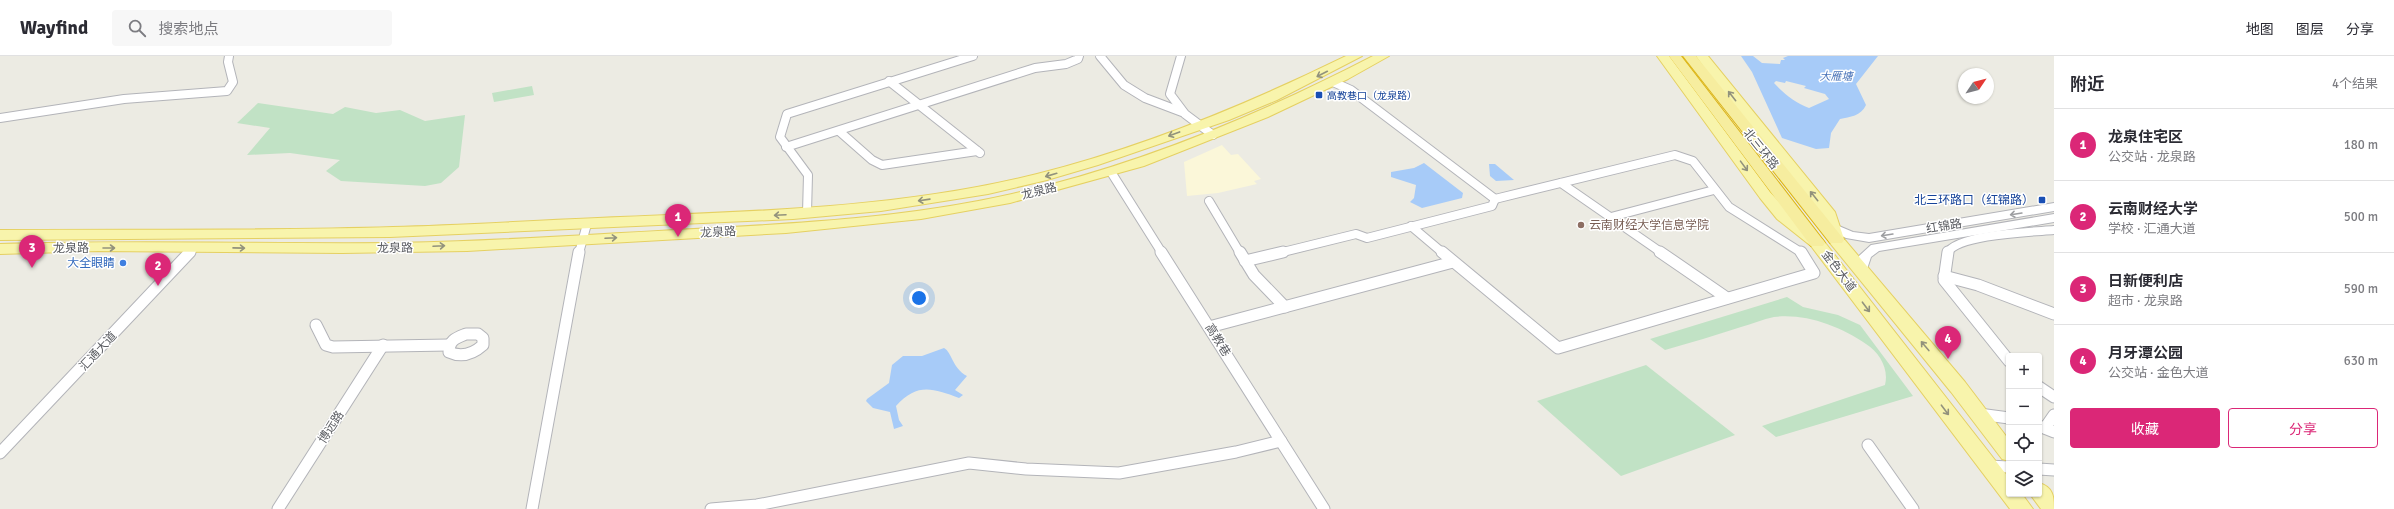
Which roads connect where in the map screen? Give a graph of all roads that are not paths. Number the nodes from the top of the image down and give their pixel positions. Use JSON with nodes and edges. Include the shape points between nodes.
{"nodes":[{"id":1,"x":229,"y":56,"type":"edge"},
{"id":2,"x":973,"y":56,"type":"edge"},
{"id":3,"x":1079,"y":56,"type":"edge"},
{"id":4,"x":1100,"y":56,"type":"edge"},
{"id":5,"x":1181,"y":56,"type":"edge"},
{"id":6,"x":1356,"y":56,"type":"edge"},
{"id":7,"x":1383,"y":56,"type":"edge"},
{"id":8,"x":1663,"y":56,"type":"edge"},
{"id":9,"x":1675,"y":56,"type":"edge"},
{"id":10,"x":1689,"y":56,"type":"edge"},
{"id":11,"x":1702,"y":56,"type":"edge"},
{"id":12,"x":889,"y":81,"type":"junction"},
{"id":13,"x":1334,"y":82,"type":"junction"},
{"id":14,"x":919,"y":105,"type":"junction"},
{"id":15,"x":1182,"y":112,"type":"junction"},
{"id":16,"x":0,"y":118,"type":"edge"},
{"id":17,"x":1199,"y":124,"type":"junction"},
{"id":18,"x":839,"y":131,"type":"junction"},
{"id":19,"x":1213,"y":135,"type":"junction"},
{"id":20,"x":786,"y":148,"type":"junction"},
{"id":21,"x":1111,"y":172,"type":"junction"},
{"id":22,"x":1561,"y":182,"type":"junction"},
{"id":23,"x":1714,"y":190,"type":"junction"},
{"id":24,"x":1495,"y":199,"type":"junction"},
{"id":25,"x":1209,"y":201,"type":"dead end"},
{"id":26,"x":2054,"y":207,"type":"edge"},
{"id":27,"x":807,"y":213,"type":"junction"},
{"id":28,"x":1611,"y":217,"type":"junction"},
{"id":29,"x":2054,"y":218,"type":"edge"},
{"id":30,"x":587,"y":224,"type":"junction"},
{"id":31,"x":1411,"y":226,"type":"junction"},
{"id":32,"x":2054,"y":230,"type":"edge"},
{"id":33,"x":1835,"y":234,"type":"junction"},
{"id":34,"x":0,"y":235,"type":"edge"},
{"id":35,"x":582,"y":240,"type":"junction"},
{"id":36,"x":1817,"y":243,"type":"junction"},
{"id":37,"x":194,"y":248,"type":"junction"},
{"id":38,"x":0,"y":249,"type":"edge"},
{"id":39,"x":1246,"y":261,"type":"junction"},
{"id":40,"x":1453,"y":262,"type":"junction"},
{"id":41,"x":1861,"y":268,"type":"junction"},
{"id":42,"x":1944,"y":276,"type":"junction"},
{"id":43,"x":1727,"y":298,"type":"junction"},
{"id":44,"x":1285,"y":307,"type":"junction"},
{"id":45,"x":2054,"y":314,"type":"edge"},
{"id":46,"x":316,"y":325,"type":"dead end"},
{"id":47,"x":1209,"y":327,"type":"junction"},
{"id":48,"x":383,"y":345,"type":"junction"},
{"id":49,"x":449,"y":345,"type":"dead end"},
{"id":50,"x":2006,"y":357,"type":"edge"},
{"id":51,"x":2042,"y":389,"type":"edge"},
{"id":52,"x":2054,"y":397,"type":"edge"},
{"id":53,"x":1979,"y":414,"type":"junction"},
{"id":54,"x":2054,"y":415,"type":"edge"},
{"id":55,"x":2006,"y":418,"type":"edge"},
{"id":56,"x":2046,"y":428,"type":"edge"},
{"id":57,"x":1281,"y":441,"type":"junction"},
{"id":58,"x":1868,"y":445,"type":"dead end"},
{"id":59,"x":2006,"y":450,"type":"edge"},
{"id":60,"x":0,"y":453,"type":"edge"},
{"id":61,"x":1988,"y":466,"type":"junction"},
{"id":62,"x":2006,"y":468,"type":"edge"},
{"id":63,"x":2042,"y":469,"type":"edge"},
{"id":64,"x":2054,"y":470,"type":"edge"},
{"id":65,"x":2006,"y":489,"type":"edge"},
{"id":66,"x":2042,"y":495,"type":"edge"},
{"id":67,"x":2012,"y":497,"type":"edge"},
{"id":68,"x":278,"y":509,"type":"edge"},
{"id":69,"x":532,"y":509,"type":"edge"},
{"id":70,"x":711,"y":509,"type":"edge"},
{"id":71,"x":1324,"y":509,"type":"edge"},
{"id":72,"x":1913,"y":509,"type":"edge"},
{"id":73,"x":2022,"y":509,"type":"edge"},
{"id":74,"x":2054,"y":509,"type":"edge"}],
"edges":[{"from":1,"to":16,"type":"street","via":[[233,82],[227,91],[124,99]]},
{"from":2,"to":12,"type":"street"},
{"from":3,"to":14,"type":"street","via":[[1072,62],[1035,68]]},
{"from":4,"to":15,"type":"street","via":[[1124,84],[1145,98]]},
{"from":5,"to":15,"type":"street","via":[[1170,94]]},
{"from":6,"to":17,"type":"main road","name":"龙泉路","one_way":true,"via":[[1272,97]]},
{"from":7,"to":13,"type":"main road","name":"龙泉路"},
{"from":8,"to":36,"type":"main road","name":"金色大道","one_way":true,"via":[[1770,201],[1789,221]]},
{"from":9,"to":36,"type":"highway","name":"北三环路"},
{"from":10,"to":33,"type":"highway","name":"北三环路","via":[[1806,204]]},
{"from":33,"to":11,"type":"main road","name":"金色大道","one_way":true,"via":[[1829,215]]},
{"from":12,"to":14,"type":"street"},
{"from":12,"to":20,"type":"street","via":[[787,114],[780,137]]},
{"from":13,"to":19,"type":"main road","name":"龙泉路"},
{"from":13,"to":24,"type":"street","via":[[1351,90]]},
{"from":14,"to":18,"type":"street"},
{"from":14,"to":18,"type":"street","via":[[978,152],[882,165],[872,160]]},
{"from":15,"to":17,"type":"street"},
{"from":17,"to":19,"type":"street"},
{"from":17,"to":27,"type":"main road","name":"龙泉路","one_way":true,"via":[[1128,151],[1042,177],[933,199]]},
{"from":18,"to":20,"type":"street"},
{"from":19,"to":21,"type":"main road","name":"龙泉路"},
{"from":20,"to":27,"type":"street","via":[[808,175]]},
{"from":35,"to":21,"type":"main road","name":"龙泉路","one_way":true,"via":[[807,228],[878,221],[989,203]]},
{"from":21,"to":47,"type":"street","name":"高教巷"},
{"from":22,"to":23,"type":"street","via":[[1675,155],[1693,161]]},
{"from":22,"to":24,"type":"street"},
{"from":22,"to":28,"type":"street"},
{"from":23,"to":28,"type":"street"},
{"from":23,"to":43,"type":"street","via":[[1729,208],[1800,250],[1814,273]]},
{"from":24,"to":31,"type":"street","via":[[1492,206]]},
{"from":25,"to":39,"type":"street"},
{"from":26,"to":33,"type":"street","name":"红锦路","one_way":true,"via":[[1869,238]]},
{"from":27,"to":30,"type":"main road","name":"龙泉路","one_way":true},
{"from":28,"to":43,"type":"street"},
{"from":29,"to":41,"type":"street","name":"红锦路","via":[[1875,248],[1863,259]]},
{"from":30,"to":34,"type":"main road","name":"龙泉路","via":[[390,232]]},
{"from":30,"to":35,"type":"street"},
{"from":31,"to":39,"type":"street","via":[[1367,238],[1356,234]]},
{"from":31,"to":40,"type":"street"},
{"from":32,"to":42,"type":"street","via":[[1991,236],[1954,245],[1948,250]]},
{"from":33,"to":41,"type":"main road","name":"金色大道"},
{"from":37,"to":35,"type":"main road","name":"龙泉路","one_way":true,"via":[[393,248]]},
{"from":35,"to":69,"type":"street"},
{"from":36,"to":61,"type":"main road","name":"金色大道","one_way":true},
{"from":38,"to":37,"type":"main road","name":"龙泉路","one_way":true},
{"from":37,"to":60,"type":"street","name":"汇通大道"},
{"from":39,"to":44,"type":"street","via":[[1254,275]]},
{"from":40,"to":43,"type":"street","via":[[1558,348]]},
{"from":40,"to":44,"type":"street"},
{"from":53,"to":41,"type":"main road","name":"金色大道","one_way":true},
{"from":42,"to":45,"type":"street","via":[[1978,285]]},
{"from":42,"to":50,"type":"street","via":[[1944,280]]},
{"from":44,"to":47,"type":"street"},
{"from":46,"to":48,"type":"street","via":[[326,345]]},
{"from":47,"to":57,"type":"street","name":"高教巷"},
{"from":48,"to":49,"type":"street"},
{"from":48,"to":68,"type":"street","name":"博远路"},
{"from":51,"to":52,"type":"street"},
{"from":53,"to":55,"type":"street"},
{"from":53,"to":59,"type":"main road","name":"金色大道"},
{"from":54,"to":56,"type":"street"},
{"from":57,"to":70,"type":"street","via":[[1236,452],[1119,473],[1026,469],[969,463],[757,505]]},
{"from":57,"to":71,"type":"street","name":"高教巷"},
{"from":58,"to":72,"type":"street"},
{"from":61,"to":62,"type":"street"},
{"from":61,"to":65,"type":"main road","name":"金色大道"},
{"from":63,"to":64,"type":"street"},
{"from":66,"to":74,"type":"main road"},
{"from":67,"to":73,"type":"main road","name":"金色大道"}]}
